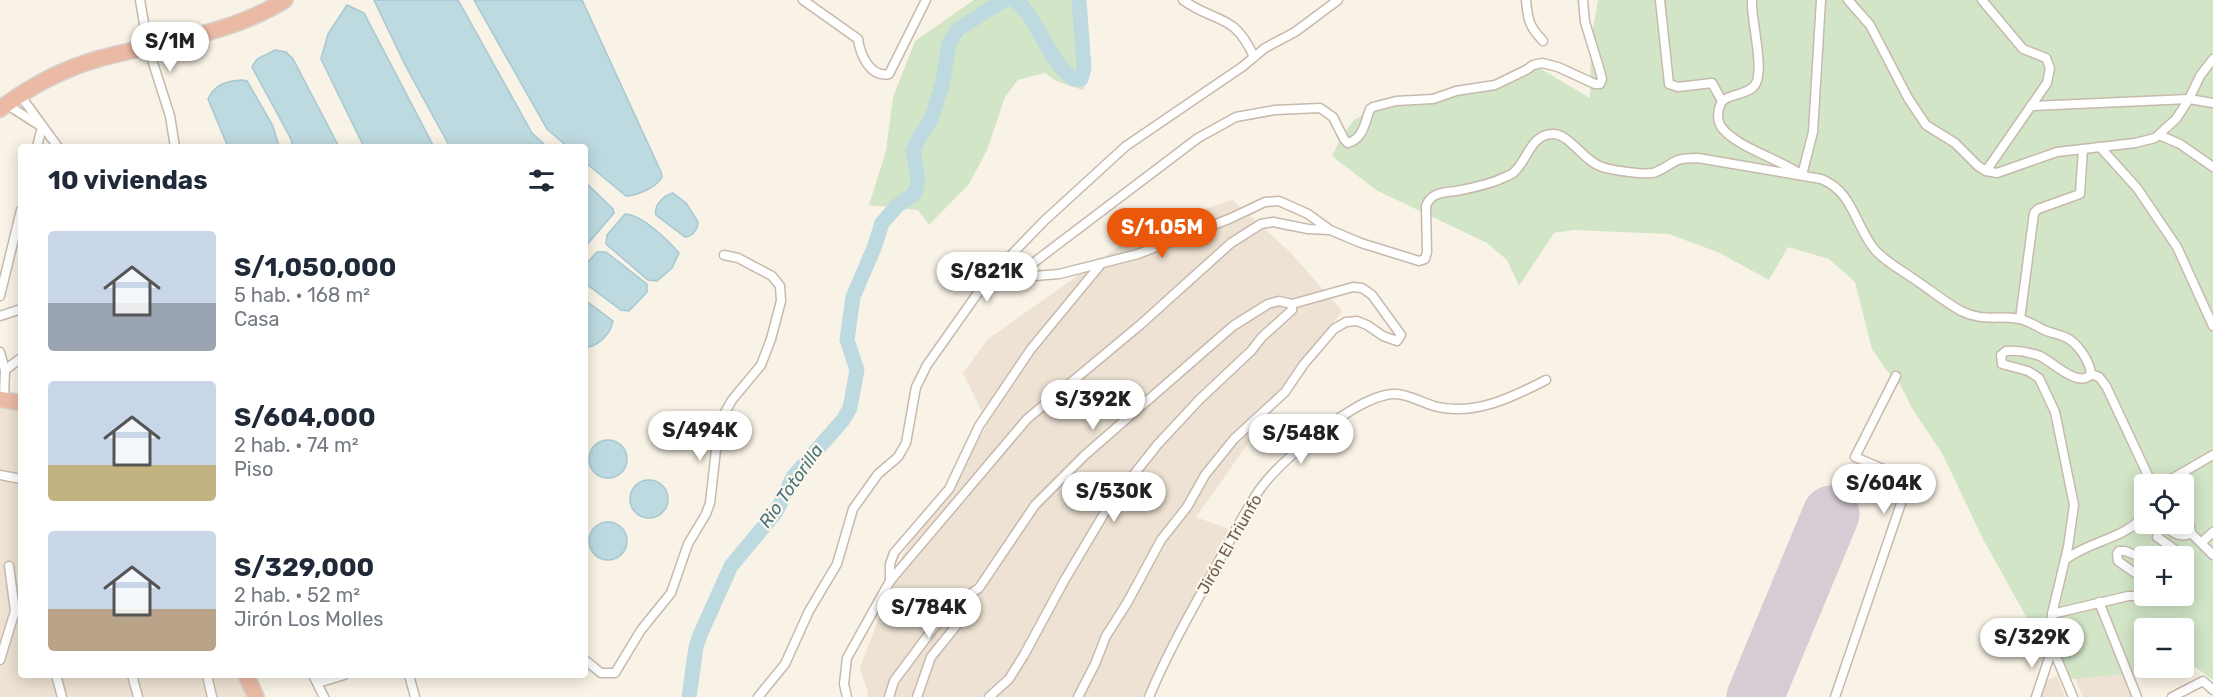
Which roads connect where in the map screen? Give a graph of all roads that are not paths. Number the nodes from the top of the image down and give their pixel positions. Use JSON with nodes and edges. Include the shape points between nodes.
{"nodes":[{"id":1,"x":140,"y":0,"type":"edge"},
{"id":2,"x":285,"y":0,"type":"edge"},
{"id":3,"x":803,"y":0,"type":"edge"},
{"id":4,"x":926,"y":0,"type":"edge"},
{"id":5,"x":1183,"y":0,"type":"edge"},
{"id":6,"x":1338,"y":0,"type":"edge"},
{"id":7,"x":1526,"y":0,"type":"edge"},
{"id":8,"x":1583,"y":0,"type":"edge"},
{"id":9,"x":1660,"y":0,"type":"edge"},
{"id":10,"x":1752,"y":0,"type":"edge"},
{"id":11,"x":1821,"y":0,"type":"edge"},
{"id":12,"x":1848,"y":0,"type":"edge"},
{"id":13,"x":1982,"y":0,"type":"edge"},
{"id":14,"x":1543,"y":41,"type":"dead end"},
{"id":15,"x":148,"y":47,"type":"junction"},
{"id":16,"x":1254,"y":57,"type":"junction"},
{"id":17,"x":2213,"y":59,"type":"edge"},
{"id":18,"x":20,"y":95,"type":"junction"},
{"id":19,"x":2189,"y":99,"type":"junction"},
{"id":20,"x":1722,"y":101,"type":"junction"},
{"id":21,"x":2213,"y":103,"type":"edge"},
{"id":22,"x":3,"y":106,"type":"edge"},
{"id":23,"x":2031,"y":106,"type":"junction"},
{"id":24,"x":42,"y":127,"type":"junction"},
{"id":25,"x":2159,"y":135,"type":"junction"},
{"id":26,"x":38,"y":144,"type":"edge"},
{"id":27,"x":56,"y":144,"type":"edge"},
{"id":28,"x":175,"y":144,"type":"edge"},
{"id":29,"x":2100,"y":147,"type":"junction"},
{"id":30,"x":2083,"y":149,"type":"junction"},
{"id":31,"x":2213,"y":167,"type":"edge"},
{"id":32,"x":1986,"y":171,"type":"junction"},
{"id":33,"x":1802,"y":175,"type":"junction"},
{"id":34,"x":18,"y":228,"type":"edge"},
{"id":35,"x":1330,"y":230,"type":"junction"},
{"id":36,"x":724,"y":255,"type":"dead end"},
{"id":37,"x":1102,"y":263,"type":"junction"},
{"id":38,"x":1012,"y":279,"type":"junction"},
{"id":39,"x":987,"y":280,"type":"junction"},
{"id":40,"x":0,"y":296,"type":"edge"},
{"id":41,"x":1292,"y":304,"type":"junction"},
{"id":42,"x":18,"y":310,"type":"edge"},
{"id":43,"x":0,"y":316,"type":"edge"},
{"id":44,"x":2020,"y":319,"type":"junction"},
{"id":45,"x":2213,"y":326,"type":"edge"},
{"id":46,"x":0,"y":352,"type":"edge"},
{"id":47,"x":18,"y":360,"type":"edge"},
{"id":48,"x":5,"y":370,"type":"junction"},
{"id":49,"x":2091,"y":374,"type":"junction"},
{"id":50,"x":1896,"y":376,"type":"dead end"},
{"id":51,"x":1546,"y":380,"type":"dead end"},
{"id":52,"x":2,"y":399,"type":"edge"},
{"id":53,"x":18,"y":402,"type":"edge"},
{"id":54,"x":2213,"y":455,"type":"edge"},
{"id":55,"x":2147,"y":474,"type":"edge"},
{"id":56,"x":2182,"y":474,"type":"edge"},
{"id":57,"x":0,"y":475,"type":"edge"},
{"id":58,"x":18,"y":478,"type":"edge"},
{"id":59,"x":2134,"y":524,"type":"edge"},
{"id":60,"x":2213,"y":532,"type":"edge"},
{"id":61,"x":2158,"y":534,"type":"edge"},
{"id":62,"x":2192,"y":534,"type":"edge"},
{"id":63,"x":2202,"y":542,"type":"junction"},
{"id":64,"x":2170,"y":546,"type":"edge"},
{"id":65,"x":2134,"y":555,"type":"edge"},
{"id":66,"x":2213,"y":555,"type":"edge"},
{"id":67,"x":2066,"y":559,"type":"junction"},
{"id":68,"x":9,"y":567,"type":"dead end"},
{"id":69,"x":2134,"y":572,"type":"edge"},
{"id":70,"x":890,"y":581,"type":"junction"},
{"id":71,"x":972,"y":594,"type":"junction"},
{"id":72,"x":2134,"y":596,"type":"edge"},
{"id":73,"x":2099,"y":602,"type":"junction"},
{"id":74,"x":2052,"y":614,"type":"junction"},
{"id":75,"x":18,"y":628,"type":"edge"},
{"id":76,"x":10,"y":630,"type":"junction"},
{"id":77,"x":2052,"y":649,"type":"junction"},
{"id":78,"x":0,"y":660,"type":"edge"},
{"id":79,"x":588,"y":662,"type":"edge"},
{"id":80,"x":57,"y":678,"type":"edge"},
{"id":81,"x":133,"y":678,"type":"edge"},
{"id":82,"x":208,"y":678,"type":"edge"},
{"id":83,"x":247,"y":678,"type":"edge"},
{"id":84,"x":315,"y":678,"type":"edge"},
{"id":85,"x":334,"y":678,"type":"edge"},
{"id":86,"x":410,"y":678,"type":"edge"},
{"id":87,"x":318,"y":683,"type":"junction"},
{"id":88,"x":2213,"y":690,"type":"edge"},
{"id":89,"x":1080,"y":695,"type":"edge"},
{"id":90,"x":62,"y":697,"type":"edge"},
{"id":91,"x":138,"y":697,"type":"edge"},
{"id":92,"x":212,"y":697,"type":"edge"},
{"id":93,"x":256,"y":697,"type":"edge"},
{"id":94,"x":324,"y":697,"type":"edge"},
{"id":95,"x":415,"y":697,"type":"edge"},
{"id":96,"x":758,"y":697,"type":"edge"},
{"id":97,"x":847,"y":697,"type":"edge"},
{"id":98,"x":889,"y":697,"type":"edge"},
{"id":99,"x":917,"y":697,"type":"edge"},
{"id":100,"x":989,"y":697,"type":"edge"},
{"id":101,"x":1149,"y":697,"type":"edge"},
{"id":102,"x":1835,"y":697,"type":"edge"},
{"id":103,"x":2037,"y":697,"type":"edge"},
{"id":104,"x":2073,"y":697,"type":"edge"},
{"id":105,"x":2138,"y":697,"type":"edge"},
{"id":106,"x":2172,"y":697,"type":"edge"}],
"edges":[{"from":1,"to":15,"type":"street"},
{"from":2,"to":15,"type":"highway","via":[[236,23]]},
{"from":3,"to":4,"type":"street","via":[[858,39],[867,64],[886,75],[890,74]]},
{"from":5,"to":16,"type":"street","via":[[1233,26],[1247,41]]},
{"from":6,"to":16,"type":"street"},
{"from":7,"to":14,"type":"street","via":[[1530,27]]},
{"from":8,"to":38,"type":"street","via":[[1600,84],[1542,63],[1533,65],[1495,85],[1433,99],[1373,106],[1362,134],[1348,143],[1333,117],[1320,108],[1236,117],[1198,138]]},
{"from":9,"to":20,"type":"street","via":[[1669,84],[1678,87],[1712,83]]},
{"from":10,"to":20,"type":"street","via":[[1757,84]]},
{"from":11,"to":33,"type":"street","via":[[1812,132]]},
{"from":12,"to":32,"type":"street","via":[[1870,26],[1926,125]]},
{"from":13,"to":23,"type":"street","via":[[2023,49],[2046,57],[2049,63],[2047,83]]},
{"from":15,"to":18,"type":"highway","via":[[95,60]]},
{"from":15,"to":28,"type":"street","via":[[170,116]]},
{"from":16,"to":39,"type":"street","via":[[1126,146]]},
{"from":17,"to":19,"type":"street"},
{"from":18,"to":22,"type":"highway"},
{"from":18,"to":24,"type":"street"},
{"from":19,"to":21,"type":"street"},
{"from":19,"to":23,"type":"street"},
{"from":19,"to":25,"type":"street"},
{"from":20,"to":33,"type":"street","via":[[1720,127]]},
{"from":22,"to":24,"type":"street"},
{"from":23,"to":32,"type":"street"},
{"from":24,"to":26,"type":"street"},
{"from":24,"to":27,"type":"street"},
{"from":25,"to":29,"type":"street","via":[[2135,143]]},
{"from":25,"to":31,"type":"street"},
{"from":29,"to":30,"type":"street"},
{"from":29,"to":45,"type":"street","via":[[2137,188],[2177,247]]},
{"from":30,"to":32,"type":"street","via":[[2057,152],[2004,172]]},
{"from":30,"to":44,"type":"street","via":[[2080,194],[2034,213]]},
{"from":33,"to":35,"type":"street","via":[[1698,158],[1680,158],[1655,173],[1616,170],[1590,162],[1554,134],[1533,144],[1516,170],[1502,179],[1429,199],[1425,259],[1412,260]]},
{"from":33,"to":44,"type":"street","via":[[1833,183],[1886,262],[1942,299],[1976,317]]},
{"from":34,"to":40,"type":"street"},
{"from":35,"to":37,"type":"street","via":[[1295,207],[1279,201],[1265,202],[1138,254]]},
{"from":35,"to":70,"type":"street","via":[[1308,230],[1273,222],[1261,224],[1231,243],[1027,419]]},
{"from":36,"to":79,"type":"street","via":[[757,267],[780,286],[781,301],[771,339],[761,365],[719,423],[710,503],[688,544],[670,593],[615,673],[601,673]]},
{"from":37,"to":38,"type":"street","via":[[1059,274]]},
{"from":37,"to":70,"type":"street","via":[[1031,348],[978,426],[949,489],[894,553]]},
{"from":38,"to":39,"type":"street"},
{"from":39,"to":96,"type":"street","via":[[927,365],[916,387],[906,443],[898,458],[878,474],[853,509],[837,564],[809,611],[785,664]]},
{"from":41,"to":71,"type":"street","via":[[1268,304],[1233,326],[1085,455],[1035,505]]},
{"from":41,"to":89,"type":"street","via":[[1362,288],[1372,295],[1401,335],[1396,341],[1357,321],[1334,329],[1285,392],[1234,439],[1161,540],[1106,636]]},
{"from":41,"to":100,"type":"street","via":[[1292,310],[1158,444],[1108,507],[1009,680]]},
{"from":42,"to":43,"type":"street"},
{"from":44,"to":49,"type":"street","via":[[2074,343]]},
{"from":46,"to":48,"type":"street"},
{"from":47,"to":48,"type":"street"},
{"from":48,"to":52,"type":"street"},
{"from":49,"to":55,"type":"street","via":[[2106,387]]},
{"from":49,"to":67,"type":"street","via":[[2083,379],[2073,377],[2050,361],[2026,352],[2006,351],[2001,357],[2002,364],[2039,378],[2055,412],[2074,505]]},
{"from":50,"to":102,"type":"street","via":[[1855,457],[1909,480]]},
{"from":51,"to":101,"type":"street","name":"Jirón El Triunfo","via":[[1507,400],[1451,409],[1402,395],[1386,395],[1336,421],[1295,452],[1261,488],[1186,620]]},
{"from":52,"to":53,"type":"highway"},
{"from":54,"to":56,"type":"street"},
{"from":57,"to":58,"type":"street"},
{"from":59,"to":67,"type":"street"},
{"from":60,"to":63,"type":"street"},
{"from":61,"to":64,"type":"street","via":[[2157,537]]},
{"from":62,"to":63,"type":"street"},
{"from":63,"to":66,"type":"street"},
{"from":65,"to":69,"type":"street","via":[[2125,551],[2117,554],[2118,561]]},
{"from":67,"to":74,"type":"street"},
{"from":68,"to":76,"type":"street","via":[[15,611]]},
{"from":70,"to":97,"type":"street","via":[[847,658]]},
{"from":71,"to":98,"type":"street","via":[[953,606],[932,630],[894,681]]},
{"from":71,"to":99,"type":"street","via":[[956,627],[931,657]]},
{"from":72,"to":73,"type":"street"},
{"from":73,"to":74,"type":"street"},
{"from":73,"to":105,"type":"street"},
{"from":74,"to":77,"type":"street"},
{"from":75,"to":76,"type":"street"},
{"from":76,"to":78,"type":"street"},
{"from":77,"to":103,"type":"street"},
{"from":77,"to":104,"type":"street"},
{"from":80,"to":90,"type":"street"},
{"from":81,"to":91,"type":"street"},
{"from":82,"to":92,"type":"street"},
{"from":83,"to":93,"type":"highway"},
{"from":84,"to":87,"type":"street"},
{"from":85,"to":87,"type":"street"},
{"from":86,"to":95,"type":"street"},
{"from":87,"to":94,"type":"street"},
{"from":88,"to":106,"type":"street","via":[[2204,681]]}]}
